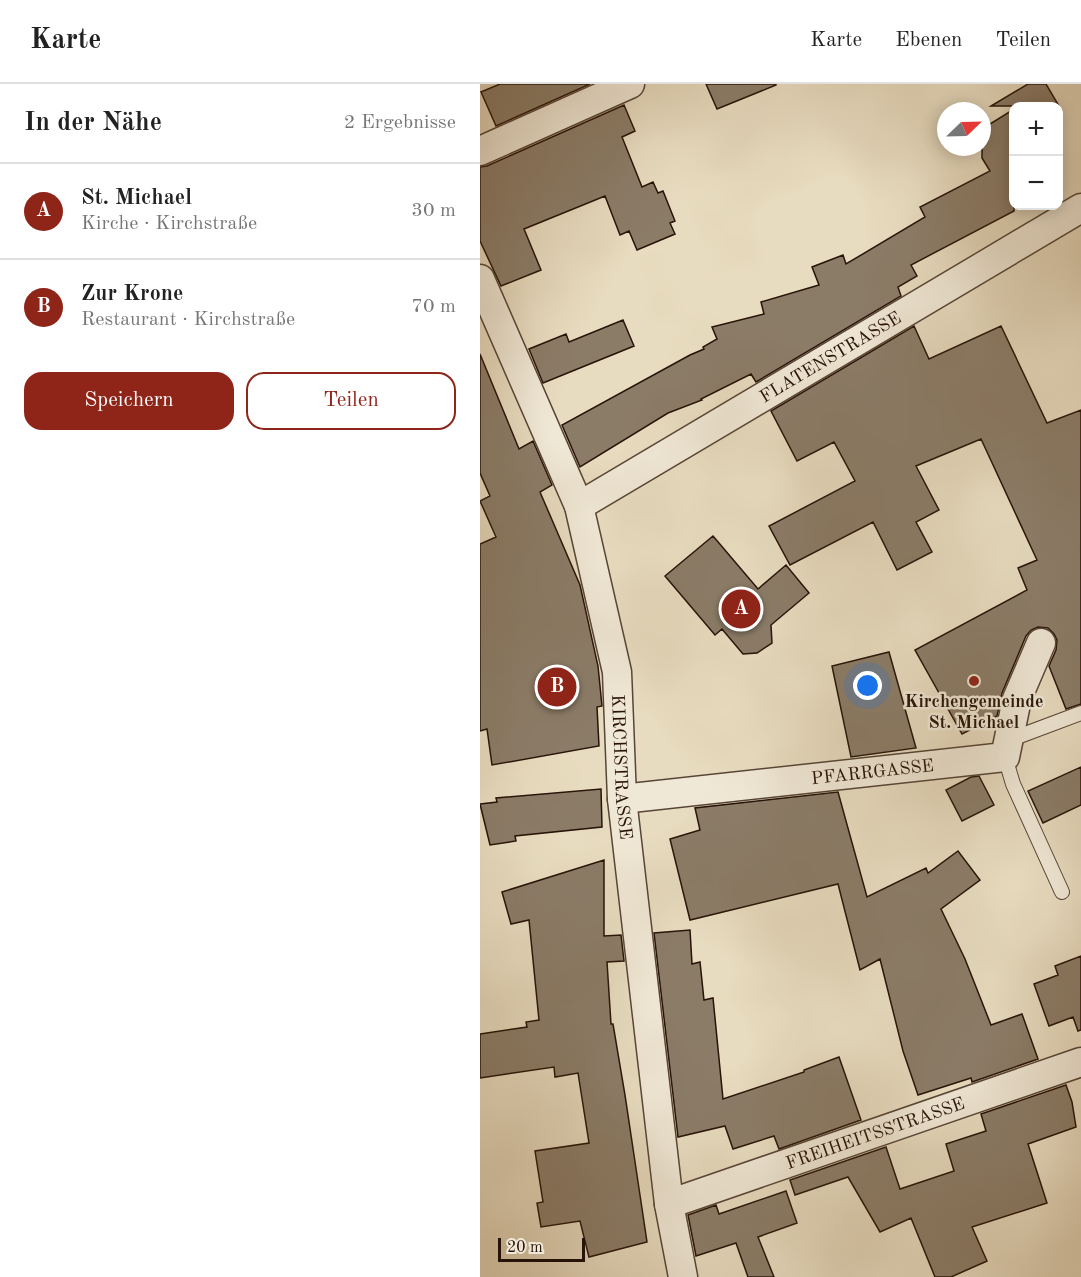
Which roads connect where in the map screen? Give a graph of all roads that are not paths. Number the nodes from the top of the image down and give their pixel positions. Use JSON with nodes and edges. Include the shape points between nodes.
{"nodes":[{"id":1,"x":630,"y":84,"type":"edge"},
{"id":2,"x":480,"y":150,"type":"edge"},
{"id":3,"x":1081,"y":208,"type":"edge"},
{"id":4,"x":480,"y":279,"type":"edge"},
{"id":5,"x":579,"y":506,"type":"junction"},
{"id":6,"x":1041,"y":643,"type":"dead end"},
{"id":7,"x":1081,"y":713,"type":"edge"},
{"id":8,"x":1007,"y":748,"type":"junction"},
{"id":9,"x":622,"y":800,"type":"junction"},
{"id":10,"x":1062,"y":892,"type":"dead end"},
{"id":11,"x":1081,"y":1062,"type":"edge"},
{"id":12,"x":669,"y":1204,"type":"junction"},
{"id":13,"x":683,"y":1277,"type":"edge"}],
"edges":[{"from":1,"to":2,"type":"street"},
{"from":3,"to":5,"type":"street","name":"FLATENSTRASSE"},
{"from":4,"to":5,"type":"street","name":"KIRCHSTRASSE"},
{"from":5,"to":9,"type":"street","name":"KIRCHSTRASSE","via":[[617,672]]},
{"from":6,"to":8,"type":"street","via":[[1017,699]]},
{"from":7,"to":8,"type":"lane"},
{"from":8,"to":9,"type":"street","name":"PFARRGASSE"},
{"from":8,"to":10,"type":"lane","via":[[1013,784]]},
{"from":9,"to":12,"type":"street","name":"KIRCHSTRASSE"},
{"from":11,"to":12,"type":"street","name":"FREIHEITSSTRASSE"},
{"from":12,"to":13,"type":"street","name":"KIRCHSTRASSE"}]}
